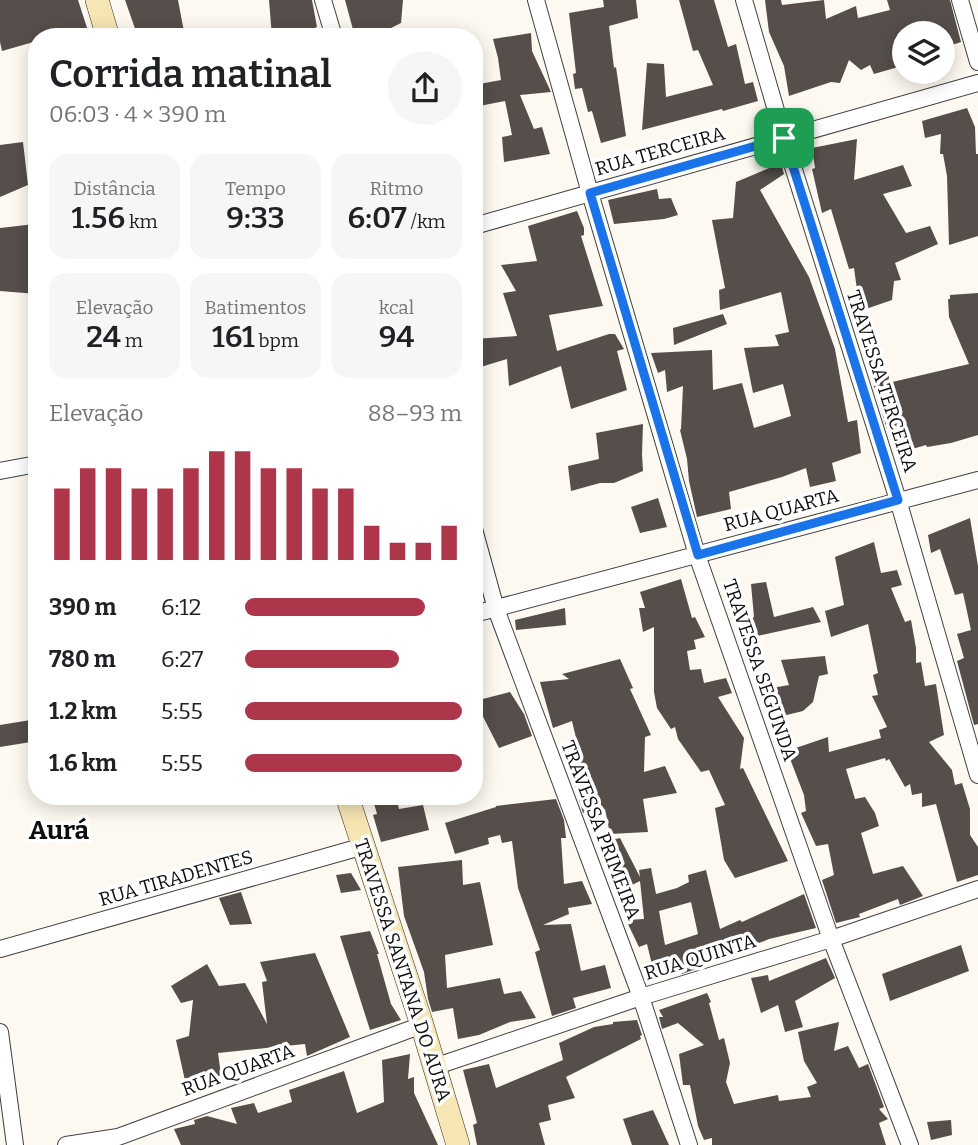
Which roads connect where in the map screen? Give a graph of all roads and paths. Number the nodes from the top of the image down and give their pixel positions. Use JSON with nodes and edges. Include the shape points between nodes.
{"nodes":[{"id":1,"x":97,"y":0,"type":"edge"},
{"id":2,"x":323,"y":0,"type":"edge"},
{"id":3,"x":536,"y":0,"type":"edge"},
{"id":4,"x":744,"y":0,"type":"edge"},
{"id":5,"x":960,"y":0,"type":"edge"},
{"id":6,"x":105,"y":28,"type":"edge"},
{"id":7,"x":331,"y":28,"type":"edge"},
{"id":8,"x":978,"y":62,"type":"edge"},
{"id":9,"x":978,"y":83,"type":"edge"},
{"id":10,"x":784,"y":138,"type":"junction"},
{"id":11,"x":590,"y":193,"type":"junction"},
{"id":12,"x":483,"y":223,"type":"edge"},
{"id":13,"x":28,"y":466,"type":"edge"},
{"id":14,"x":0,"y":471,"type":"edge"},
{"id":15,"x":978,"y":480,"type":"edge"},
{"id":16,"x":898,"y":500,"type":"junction"},
{"id":17,"x":698,"y":555,"type":"junction"},
{"id":18,"x":483,"y":562,"type":"edge"},
{"id":19,"x":496,"y":609,"type":"junction"},
{"id":20,"x":483,"y":612,"type":"edge"},
{"id":21,"x":978,"y":775,"type":"edge"},
{"id":22,"x":350,"y":805,"type":"edge"},
{"id":23,"x":365,"y":846,"type":"junction"},
{"id":24,"x":978,"y":889,"type":"edge"},
{"id":25,"x":831,"y":939,"type":"junction"},
{"id":26,"x":0,"y":949,"type":"edge"},
{"id":27,"x":641,"y":996,"type":"junction"},
{"id":28,"x":422,"y":1025,"type":"junction"},
{"id":29,"x":0,"y":1032,"type":"edge"},
{"id":30,"x":434,"y":1067,"type":"junction"},
{"id":31,"x":15,"y":1145,"type":"edge"},
{"id":32,"x":66,"y":1145,"type":"edge"},
{"id":33,"x":458,"y":1145,"type":"edge"},
{"id":34,"x":689,"y":1145,"type":"edge"},
{"id":35,"x":910,"y":1145,"type":"edge"}],
"edges":[{"from":1,"to":6,"type":"street"},
{"from":2,"to":7,"type":"street"},
{"from":3,"to":11,"type":"street","name":"TRAVESSA SEGUNDA"},
{"from":4,"to":10,"type":"street","name":"TRAVESSA TERCEIRA"},
{"from":5,"to":8,"type":"street"},
{"from":9,"to":10,"type":"street","name":"RUA TERCEIRA"},
{"from":10,"to":11,"type":"street","name":"RUA TERCEIRA"},
{"from":10,"to":16,"type":"street","name":"TRAVESSA TERCEIRA"},
{"from":11,"to":12,"type":"street","name":"RUA TERCEIRA"},
{"from":11,"to":17,"type":"street","name":"TRAVESSA SEGUNDA"},
{"from":13,"to":14,"type":"street"},
{"from":15,"to":16,"type":"street","name":"RUA QUARTA"},
{"from":16,"to":17,"type":"street","name":"RUA QUARTA"},
{"from":16,"to":21,"type":"street","name":"TRAVESSA TERCEIRA"},
{"from":17,"to":19,"type":"street","name":"RUA QUARTA"},
{"from":17,"to":25,"type":"street","name":"TRAVESSA SEGUNDA"},
{"from":18,"to":19,"type":"street","name":"TRAVESSA PRIMEIRA"},
{"from":19,"to":20,"type":"street","name":"RUA QUARTA"},
{"from":19,"to":27,"type":"street","name":"TRAVESSA PRIMEIRA"},
{"from":22,"to":23,"type":"street","name":"TRAVESSA SANTANA DO AURA"},
{"from":23,"to":26,"type":"street","name":"RUA TIRADENTES"},
{"from":23,"to":28,"type":"street","name":"TRAVESSA SANTANA DO AURA"},
{"from":24,"to":25,"type":"street","name":"RUA QUINTA"},
{"from":25,"to":27,"type":"street","name":"RUA QUINTA"},
{"from":25,"to":35,"type":"street","name":"TRAVESSA SEGUNDA"},
{"from":27,"to":30,"type":"street","name":"RUA QUINTA"},
{"from":27,"to":34,"type":"street","name":"TRAVESSA PRIMEIRA"},
{"from":28,"to":30,"type":"street","name":"TRAVESSA SANTANA DO AURA"},
{"from":28,"to":32,"type":"street","name":"RUA QUARTA","via":[[118,1137]]},
{"from":29,"to":31,"type":"street"},
{"from":30,"to":33,"type":"street","name":"TRAVESSA SANTANA DO AURA"}]}
